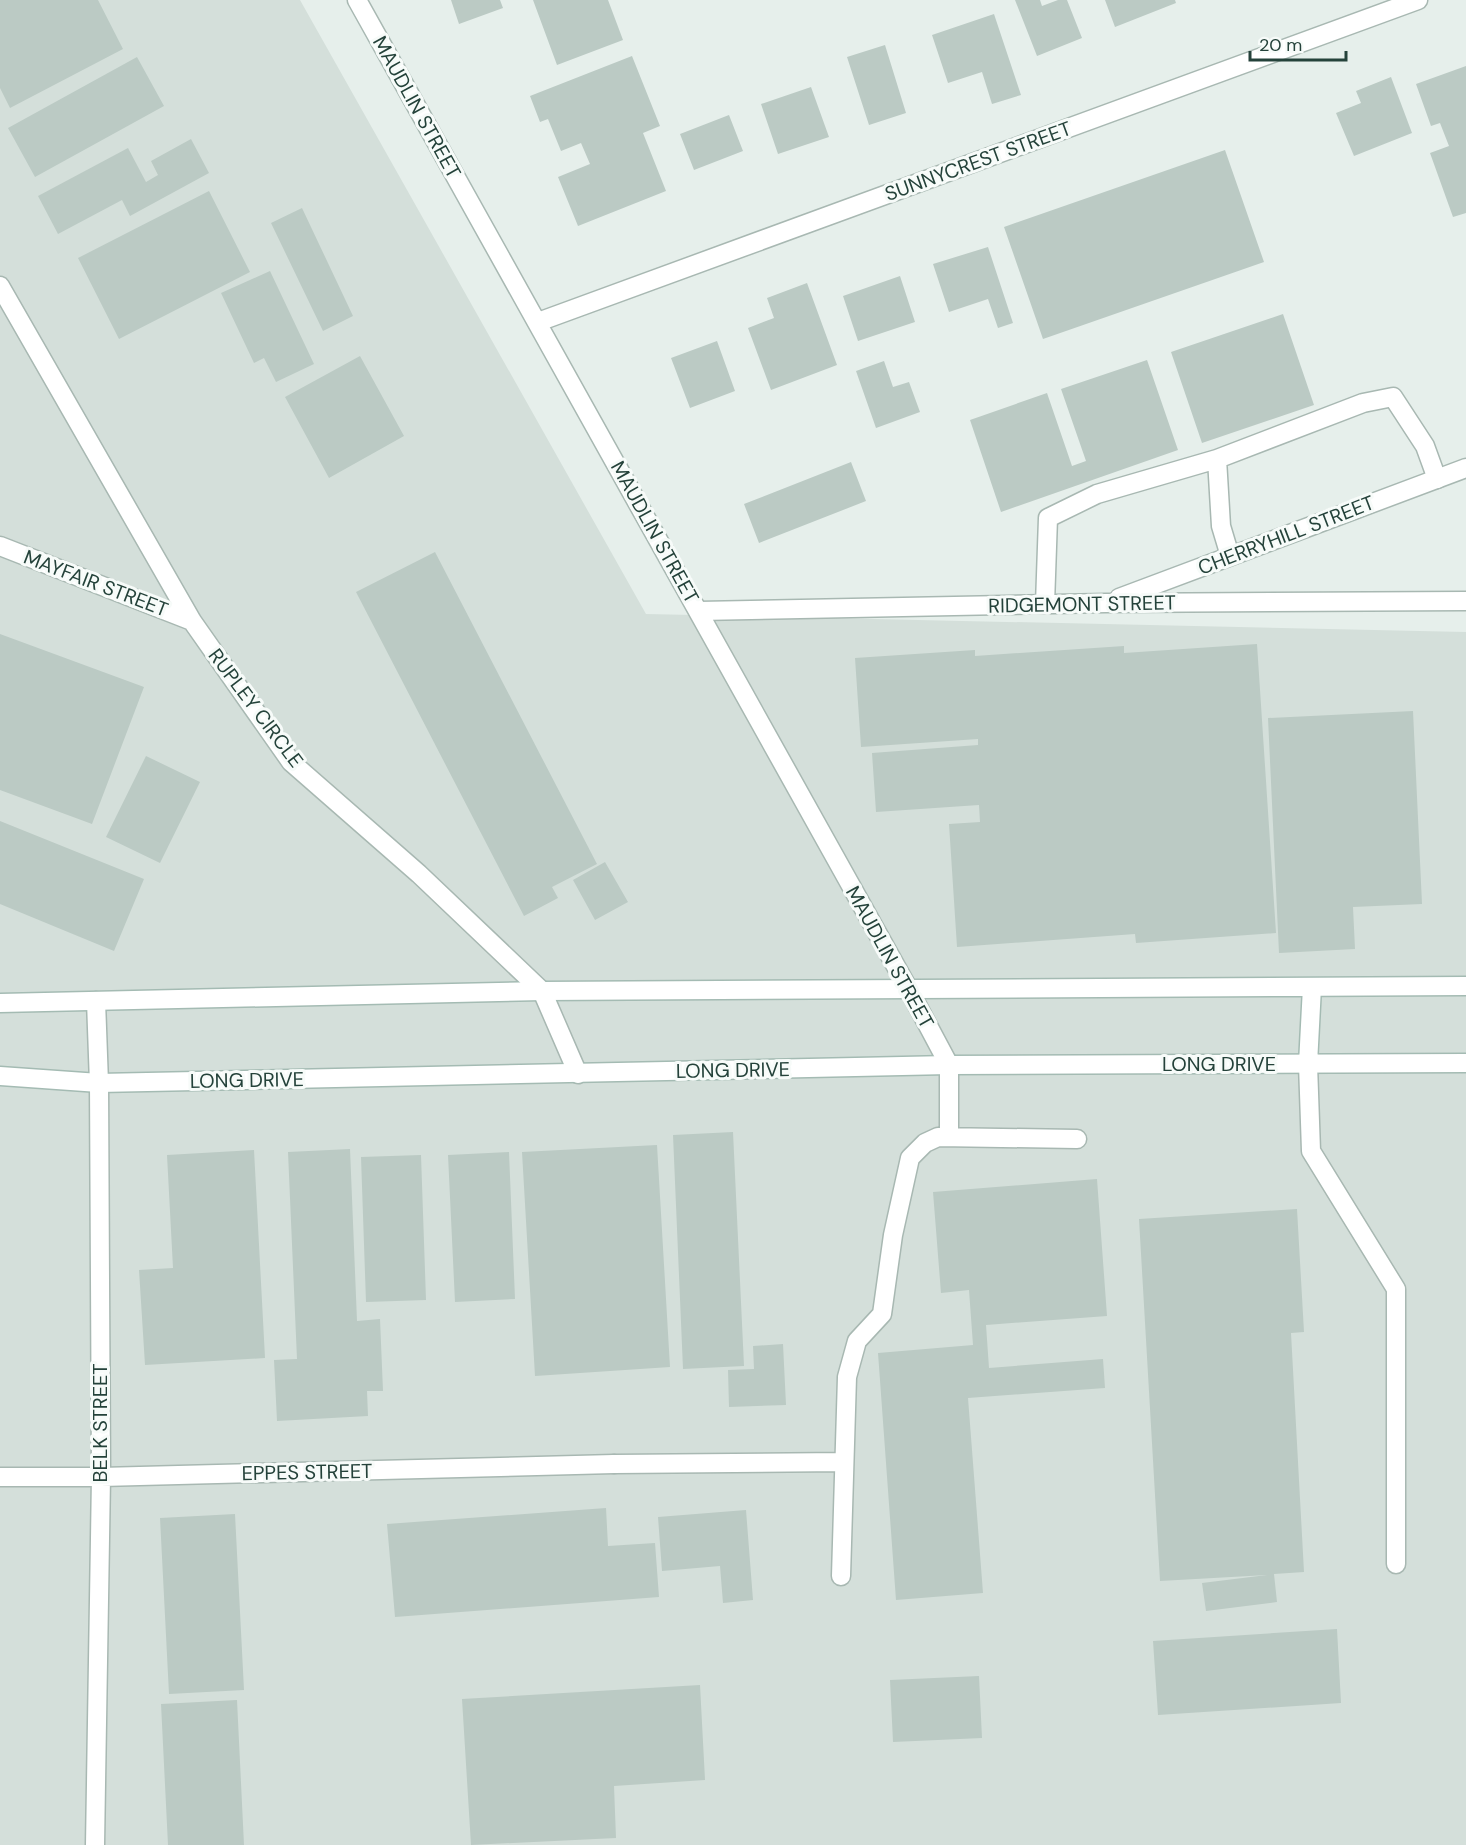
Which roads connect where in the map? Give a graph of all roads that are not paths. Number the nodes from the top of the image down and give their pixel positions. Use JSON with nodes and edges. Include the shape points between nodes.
{"nodes":[{"id":1,"x":357,"y":0,"type":"edge"},
{"id":2,"x":1418,"y":0,"type":"edge"},
{"id":3,"x":0,"y":286,"type":"edge"},
{"id":4,"x":538,"y":322,"type":"junction"},
{"id":5,"x":1217,"y":459,"type":"junction"},
{"id":6,"x":1466,"y":468,"type":"edge"},
{"id":7,"x":1437,"y":479,"type":"junction"},
{"id":8,"x":0,"y":546,"type":"edge"},
{"id":9,"x":1230,"y":556,"type":"junction"},
{"id":10,"x":1466,"y":601,"type":"edge"},
{"id":11,"x":1107,"y":603,"type":"junction"},
{"id":12,"x":1046,"y":604,"type":"junction"},
{"id":13,"x":699,"y":611,"type":"junction"},
{"id":14,"x":192,"y":621,"type":"junction"},
{"id":15,"x":1466,"y":986,"type":"edge"},
{"id":16,"x":1312,"y":987,"type":"junction"},
{"id":17,"x":908,"y":988,"type":"junction"},
{"id":18,"x":542,"y":991,"type":"junction"},
{"id":19,"x":96,"y":1001,"type":"junction"},
{"id":20,"x":0,"y":1003,"type":"edge"},
{"id":21,"x":1466,"y":1063,"type":"edge"},
{"id":22,"x":1308,"y":1064,"type":"junction"},
{"id":23,"x":949,"y":1065,"type":"junction"},
{"id":24,"x":578,"y":1074,"type":"junction"},
{"id":25,"x":0,"y":1076,"type":"edge"},
{"id":26,"x":99,"y":1083,"type":"junction"},
{"id":27,"x":949,"y":1137,"type":"junction"},
{"id":28,"x":1077,"y":1139,"type":"dead end"},
{"id":29,"x":844,"y":1462,"type":"junction"},
{"id":30,"x":0,"y":1477,"type":"edge"},
{"id":31,"x":100,"y":1477,"type":"junction"},
{"id":32,"x":1396,"y":1564,"type":"dead end"},
{"id":33,"x":841,"y":1576,"type":"dead end"},
{"id":34,"x":95,"y":1845,"type":"edge"}],
"edges":[{"from":1,"to":4,"type":"street","name":"MAUDLIN STREET"},
{"from":2,"to":4,"type":"street","name":"SUNNYCREST STREET"},
{"from":3,"to":14,"type":"street","name":"RUPLEY CIRCLE"},
{"from":4,"to":13,"type":"street","name":"MAUDLIN STREET"},
{"from":5,"to":7,"type":"street","via":[[1363,403],[1393,397],[1425,446]]},
{"from":5,"to":9,"type":"street","via":[[1221,526]]},
{"from":5,"to":12,"type":"street","via":[[1098,494],[1048,518]]},
{"from":6,"to":7,"type":"street","name":"CHERRYHILL STREET"},
{"from":7,"to":9,"type":"street","name":"CHERRYHILL STREET"},
{"from":8,"to":14,"type":"street","name":"MAYFAIR STREET"},
{"from":9,"to":11,"type":"street","name":"CHERRYHILL STREET"},
{"from":10,"to":11,"type":"street","name":"RIDGEMONT STREET"},
{"from":11,"to":12,"type":"street","name":"RIDGEMONT STREET"},
{"from":12,"to":13,"type":"street","name":"RIDGEMONT STREET"},
{"from":13,"to":17,"type":"street","name":"MAUDLIN STREET"},
{"from":14,"to":18,"type":"street","name":"RUPLEY CIRCLE","via":[[291,762],[419,874]]},
{"from":15,"to":16,"type":"street"},
{"from":16,"to":17,"type":"street"},
{"from":16,"to":22,"type":"street"},
{"from":17,"to":18,"type":"street"},
{"from":17,"to":23,"type":"street","name":"MAUDLIN STREET"},
{"from":18,"to":19,"type":"street"},
{"from":18,"to":24,"type":"street","name":"RUPLEY CIRCLE"},
{"from":19,"to":20,"type":"street"},
{"from":19,"to":26,"type":"street","name":"BELK STREET"},
{"from":21,"to":22,"type":"street","name":"LONG DRIVE"},
{"from":22,"to":23,"type":"street","name":"LONG DRIVE"},
{"from":22,"to":32,"type":"street","via":[[1311,1151],[1396,1289]]},
{"from":23,"to":24,"type":"street","name":"LONG DRIVE"},
{"from":23,"to":27,"type":"street"},
{"from":24,"to":26,"type":"street","name":"LONG DRIVE"},
{"from":25,"to":26,"type":"street","name":"LONG DRIVE"},
{"from":26,"to":31,"type":"street","name":"BELK STREET"},
{"from":27,"to":28,"type":"street"},
{"from":27,"to":29,"type":"street","via":[[925,1143],[910,1158],[893,1235],[882,1314],[857,1341],[847,1377]]},
{"from":29,"to":31,"type":"street","name":"EPPES STREET"},
{"from":29,"to":33,"type":"street"},
{"from":30,"to":31,"type":"street","name":"EPPES STREET"},
{"from":31,"to":34,"type":"street","name":"BELK STREET"}]}
